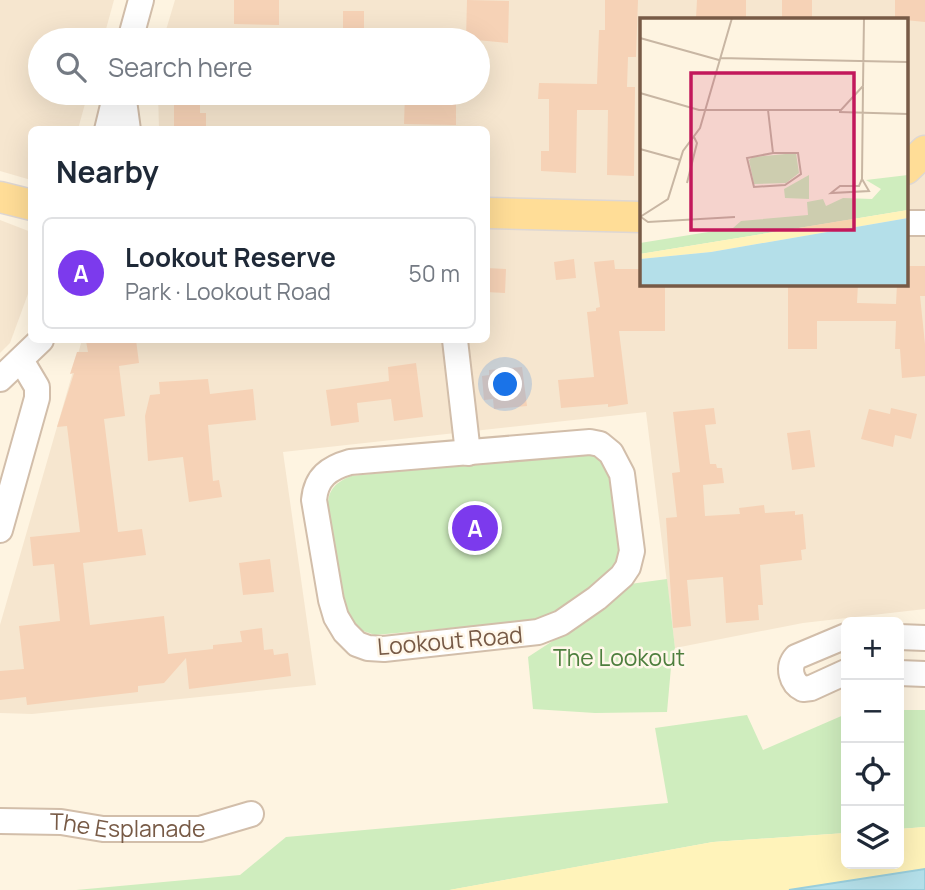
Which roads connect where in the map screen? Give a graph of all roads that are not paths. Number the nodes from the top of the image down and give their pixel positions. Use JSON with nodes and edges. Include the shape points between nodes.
{"nodes":[{"id":1,"x":141,"y":0,"type":"edge"},
{"id":2,"x":133,"y":28,"type":"edge"},
{"id":3,"x":113,"y":105,"type":"edge"},
{"id":4,"x":125,"y":105,"type":"edge"},
{"id":5,"x":108,"y":126,"type":"edge"},
{"id":6,"x":127,"y":126,"type":"edge"},
{"id":7,"x":925,"y":150,"type":"edge"},
{"id":8,"x":908,"y":167,"type":"edge"},
{"id":9,"x":0,"y":197,"type":"edge"},
{"id":10,"x":28,"y":204,"type":"edge"},
{"id":11,"x":490,"y":213,"type":"edge"},
{"id":12,"x":640,"y":217,"type":"edge"},
{"id":13,"x":38,"y":343,"type":"edge"},
{"id":14,"x":454,"y":343,"type":"edge"},
{"id":15,"x":21,"y":360,"type":"junction"},
{"id":16,"x":0,"y":379,"type":"edge"},
{"id":17,"x":468,"y":453,"type":"junction"},
{"id":18,"x":0,"y":530,"type":"edge"},
{"id":19,"x":904,"y":637,"type":"edge"},
{"id":20,"x":841,"y":638,"type":"edge"},
{"id":21,"x":925,"y":638,"type":"edge"},
{"id":22,"x":904,"y":673,"type":"edge"},
{"id":23,"x":841,"y":674,"type":"edge"},
{"id":24,"x":925,"y":674,"type":"edge"},
{"id":25,"x":251,"y":814,"type":"dead end"},
{"id":26,"x":0,"y":821,"type":"edge"}],
"edges":[{"from":1,"to":2,"type":"street"},
{"from":3,"to":5,"type":"street"},
{"from":4,"to":6,"type":"street"},
{"from":7,"to":8,"type":"main road"},
{"from":9,"to":10,"type":"main road"},
{"from":11,"to":12,"type":"main road"},
{"from":13,"to":15,"type":"street"},
{"from":14,"to":17,"type":"street"},
{"from":15,"to":16,"type":"street"},
{"from":15,"to":18,"type":"street","via":[[37,387],[37,398]]},
{"from":17,"to":17,"type":"street","name":"Lookout Road","via":[[590,442],[608,450],[623,481],[632,551],[626,571],[561,622],[531,634],[384,649],[357,644],[341,625],[331,600],[314,500],[319,481],[336,466],[351,462]]},
{"from":19,"to":21,"type":"street"},
{"from":20,"to":23,"type":"street","via":[[796,657],[791,669],[794,681],[803,689]]},
{"from":22,"to":24,"type":"street"},
{"from":25,"to":26,"type":"street","name":"The Esplanade","via":[[200,829],[103,829],[61,822]]}]}
